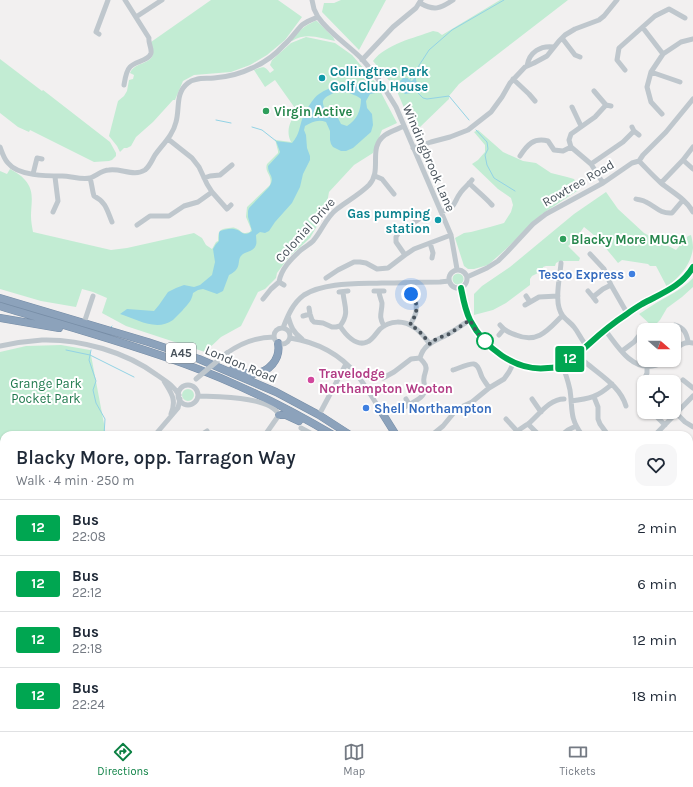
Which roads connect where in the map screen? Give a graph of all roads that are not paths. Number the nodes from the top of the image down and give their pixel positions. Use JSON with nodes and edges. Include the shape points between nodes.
{"nodes":[{"id":1,"x":108,"y":0,"type":"edge"},
{"id":2,"x":125,"y":0,"type":"edge"},
{"id":3,"x":162,"y":0,"type":"edge"},
{"id":4,"x":312,"y":0,"type":"edge"},
{"id":5,"x":453,"y":0,"type":"edge"},
{"id":6,"x":617,"y":0,"type":"edge"},
{"id":7,"x":420,"y":1,"type":"edge"},
{"id":8,"x":136,"y":17,"type":"junction"},
{"id":9,"x":318,"y":17,"type":"junction"},
{"id":10,"x":685,"y":18,"type":"dead end"},
{"id":11,"x":642,"y":28,"type":"junction"},
{"id":12,"x":100,"y":34,"type":"dead end"},
{"id":13,"x":562,"y":38,"type":"junction"},
{"id":14,"x":693,"y":39,"type":"edge"},
{"id":15,"x":554,"y":47,"type":"junction"},
{"id":16,"x":663,"y":54,"type":"junction"},
{"id":17,"x":580,"y":57,"type":"dead end"},
{"id":18,"x":362,"y":60,"type":"junction"},
{"id":19,"x":527,"y":66,"type":"junction"},
{"id":20,"x":625,"y":70,"type":"dead end"},
{"id":21,"x":651,"y":72,"type":"junction"},
{"id":22,"x":513,"y":79,"type":"junction"},
{"id":23,"x":680,"y":82,"type":"dead end"},
{"id":24,"x":124,"y":85,"type":"dead end"},
{"id":25,"x":594,"y":91,"type":"dead end"},
{"id":26,"x":693,"y":99,"type":"edge"},
{"id":27,"x":535,"y":102,"type":"dead end"},
{"id":28,"x":572,"y":107,"type":"dead end"},
{"id":29,"x":662,"y":114,"type":"dead end"},
{"id":30,"x":404,"y":126,"type":"junction"},
{"id":31,"x":581,"y":126,"type":"junction"},
{"id":32,"x":640,"y":135,"type":"dead end"},
{"id":33,"x":168,"y":139,"type":"junction"},
{"id":34,"x":693,"y":146,"type":"edge"},
{"id":35,"x":0,"y":147,"type":"edge"},
{"id":36,"x":571,"y":147,"type":"junction"},
{"id":37,"x":413,"y":148,"type":"junction"},
{"id":38,"x":520,"y":156,"type":"dead end"},
{"id":39,"x":42,"y":159,"type":"dead end"},
{"id":40,"x":683,"y":160,"type":"junction"},
{"id":41,"x":639,"y":161,"type":"junction"},
{"id":42,"x":591,"y":164,"type":"junction"},
{"id":43,"x":232,"y":165,"type":"dead end"},
{"id":44,"x":693,"y":168,"type":"edge"},
{"id":45,"x":33,"y":174,"type":"junction"},
{"id":46,"x":55,"y":176,"type":"junction"},
{"id":47,"x":375,"y":176,"type":"junction"},
{"id":48,"x":90,"y":178,"type":"junction"},
{"id":49,"x":204,"y":178,"type":"junction"},
{"id":50,"x":603,"y":183,"type":"junction"},
{"id":51,"x":661,"y":183,"type":"junction"},
{"id":52,"x":212,"y":192,"type":"junction"},
{"id":53,"x":394,"y":194,"type":"dead end"},
{"id":54,"x":636,"y":199,"type":"dead end"},
{"id":55,"x":683,"y":200,"type":"junction"},
{"id":56,"x":492,"y":205,"type":"dead end"},
{"id":57,"x":231,"y":206,"type":"dead end"},
{"id":58,"x":53,"y":212,"type":"dead end"},
{"id":59,"x":441,"y":212,"type":"junction"},
{"id":60,"x":693,"y":212,"type":"edge"},
{"id":61,"x":421,"y":218,"type":"dead end"},
{"id":62,"x":112,"y":222,"type":"dead end"},
{"id":63,"x":137,"y":224,"type":"dead end"},
{"id":64,"x":451,"y":236,"type":"junction"},
{"id":65,"x":430,"y":243,"type":"junction"},
{"id":66,"x":590,"y":253,"type":"dead end"},
{"id":67,"x":404,"y":255,"type":"junction"},
{"id":68,"x":432,"y":258,"type":"dead end"},
{"id":69,"x":561,"y":263,"type":"dead end"},
{"id":70,"x":693,"y":267,"type":"edge"},
{"id":71,"x":457,"y":270,"type":"junction"},
{"id":72,"x":327,"y":275,"type":"dead end"},
{"id":73,"x":467,"y":277,"type":"junction"},
{"id":74,"x":553,"y":278,"type":"dead end"},
{"id":75,"x":560,"y":279,"type":"junction"},
{"id":76,"x":449,"y":281,"type":"junction"},
{"id":77,"x":611,"y":285,"type":"junction"},
{"id":78,"x":461,"y":288,"type":"junction"},
{"id":79,"x":379,"y":291,"type":"dead end"},
{"id":80,"x":588,"y":291,"type":"dead end"},
{"id":81,"x":343,"y":292,"type":"dead end"},
{"id":82,"x":416,"y":294,"type":"dead end"},
{"id":83,"x":93,"y":296,"type":"dead end"},
{"id":84,"x":526,"y":296,"type":"dead end"},
{"id":85,"x":558,"y":296,"type":"junction"},
{"id":86,"x":0,"y":298,"type":"edge"},
{"id":87,"x":263,"y":299,"type":"dead end"},
{"id":88,"x":0,"y":306,"type":"edge"},
{"id":89,"x":627,"y":313,"type":"junction"},
{"id":90,"x":288,"y":315,"type":"junction"},
{"id":91,"x":303,"y":316,"type":"dead end"},
{"id":92,"x":562,"y":316,"type":"junction"},
{"id":93,"x":0,"y":318,"type":"edge"},
{"id":94,"x":470,"y":320,"type":"junction"},
{"id":95,"x":84,"y":323,"type":"junction"},
{"id":96,"x":410,"y":325,"type":"junction"},
{"id":97,"x":340,"y":326,"type":"junction"},
{"id":98,"x":384,"y":326,"type":"junction"},
{"id":99,"x":681,"y":327,"type":"edge"},
{"id":100,"x":283,"y":328,"type":"junction"},
{"id":101,"x":606,"y":330,"type":"junction"},
{"id":102,"x":83,"y":332,"type":"junction"},
{"id":103,"x":499,"y":335,"type":"dead end"},
{"id":104,"x":290,"y":338,"type":"junction"},
{"id":105,"x":637,"y":338,"type":"edge"},
{"id":106,"x":276,"y":340,"type":"junction"},
{"id":107,"x":304,"y":340,"type":"junction"},
{"id":108,"x":690,"y":342,"type":"edge"},
{"id":109,"x":430,"y":344,"type":"junction"},
{"id":110,"x":0,"y":346,"type":"edge"},
{"id":111,"x":586,"y":346,"type":"junction"},
{"id":112,"x":622,"y":351,"type":"junction"},
{"id":113,"x":420,"y":358,"type":"junction"},
{"id":114,"x":199,"y":359,"type":"junction"},
{"id":115,"x":514,"y":362,"type":"junction"},
{"id":116,"x":585,"y":362,"type":"dead end"},
{"id":117,"x":346,"y":364,"type":"junction"},
{"id":118,"x":637,"y":364,"type":"edge"},
{"id":119,"x":562,"y":366,"type":"junction"},
{"id":120,"x":454,"y":367,"type":"dead end"},
{"id":121,"x":385,"y":370,"type":"dead end"},
{"id":122,"x":388,"y":375,"type":"junction"},
{"id":123,"x":383,"y":378,"type":"dead end"},
{"id":124,"x":163,"y":379,"type":"junction"},
{"id":125,"x":683,"y":380,"type":"dead end"},
{"id":126,"x":612,"y":384,"type":"junction"},
{"id":127,"x":172,"y":385,"type":"junction"},
{"id":128,"x":189,"y":385,"type":"junction"},
{"id":129,"x":489,"y":388,"type":"junction"},
{"id":130,"x":693,"y":388,"type":"edge"},
{"id":131,"x":198,"y":396,"type":"junction"},
{"id":132,"x":693,"y":396,"type":"edge"},
{"id":133,"x":179,"y":397,"type":"junction"},
{"id":134,"x":594,"y":397,"type":"junction"},
{"id":135,"x":561,"y":398,"type":"dead end"},
{"id":136,"x":630,"y":398,"type":"dead end"},
{"id":137,"x":406,"y":399,"type":"dead end"},
{"id":138,"x":532,"y":399,"type":"dead end"},
{"id":139,"x":571,"y":401,"type":"junction"},
{"id":140,"x":189,"y":404,"type":"junction"},
{"id":141,"x":681,"y":408,"type":"edge"},
{"id":142,"x":175,"y":411,"type":"junction"},
{"id":143,"x":381,"y":411,"type":"joint"},
{"id":144,"x":541,"y":412,"type":"junction"},
{"id":145,"x":279,"y":415,"type":"junction"},
{"id":146,"x":319,"y":415,"type":"junction"},
{"id":147,"x":169,"y":418,"type":"junction"},
{"id":148,"x":681,"y":418,"type":"edge"},
{"id":149,"x":506,"y":419,"type":"dead end"},
{"id":150,"x":659,"y":419,"type":"edge"},
{"id":151,"x":670,"y":419,"type":"edge"},
{"id":152,"x":528,"y":424,"type":"junction"},
{"id":153,"x":665,"y":425,"type":"junction"},
{"id":154,"x":576,"y":426,"type":"junction"},
{"id":155,"x":301,"y":428,"type":"dead end"},
{"id":156,"x":693,"y":428,"type":"edge"},
{"id":157,"x":158,"y":431,"type":"edge"},
{"id":158,"x":268,"y":431,"type":"edge"},
{"id":159,"x":307,"y":431,"type":"edge"},
{"id":160,"x":317,"y":431,"type":"edge"},
{"id":161,"x":326,"y":431,"type":"edge"},
{"id":162,"x":344,"y":431,"type":"edge"},
{"id":163,"x":394,"y":431,"type":"edge"},
{"id":164,"x":435,"y":431,"type":"edge"},
{"id":165,"x":535,"y":431,"type":"edge"},
{"id":166,"x":567,"y":431,"type":"edge"},
{"id":167,"x":579,"y":431,"type":"edge"},
{"id":168,"x":607,"y":431,"type":"edge"},
{"id":169,"x":660,"y":431,"type":"edge"}],
"edges":[{"from":1,"to":12,"type":"street","via":[[96,32]]},
{"from":2,"to":8,"type":"street"},
{"from":3,"to":8,"type":"street"},
{"from":4,"to":9,"type":"street"},
{"from":5,"to":7,"type":"street","via":[[433,9]]},
{"from":6,"to":13,"type":"street","via":[[599,20],[575,29]]},
{"from":7,"to":18,"type":"street","via":[[412,12],[393,27]]},
{"from":8,"to":24,"type":"street","via":[[148,38],[151,53],[146,59],[129,68]]},
{"from":9,"to":18,"type":"street","name":"Windingbrook Lane"},
{"from":9,"to":33,"type":"street","via":[[304,24],[278,52],[252,68],[229,76],[189,82],[180,94],[174,130]]},
{"from":10,"to":11,"type":"street","via":[[669,8]]},
{"from":11,"to":16,"type":"street"},
{"from":11,"to":20,"type":"street","via":[[619,48],[617,60]]},
{"from":13,"to":15,"type":"street"},
{"from":13,"to":17,"type":"street","via":[[575,55]]},
{"from":14,"to":16,"type":"street","via":[[681,42]]},
{"from":15,"to":19,"type":"street","via":[[547,56]]},
{"from":15,"to":19,"type":"street","via":[[536,50]]},
{"from":16,"to":21,"type":"street"},
{"from":18,"to":30,"type":"street","name":"Windingbrook Lane","via":[[396,106]]},
{"from":19,"to":22,"type":"street"},
{"from":21,"to":23,"type":"street"},
{"from":21,"to":29,"type":"street","via":[[647,87],[651,102]]},
{"from":22,"to":27,"type":"street"},
{"from":22,"to":37,"type":"street","via":[[491,112],[468,130]]},
{"from":25,"to":31,"type":"street","via":[[608,105]]},
{"from":26,"to":41,"type":"street","name":"Rowtree Road"},
{"from":28,"to":31,"type":"street"},
{"from":30,"to":37,"type":"street","name":"Windingbrook Lane"},
{"from":30,"to":47,"type":"street","via":[[386,135],[376,147]]},
{"from":31,"to":36,"type":"street","via":[[571,134]]},
{"from":32,"to":42,"type":"street","via":[[633,129],[623,142]]},
{"from":33,"to":48,"type":"street","via":[[144,170],[107,170]]},
{"from":33,"to":49,"type":"street","via":[[192,158]]},
{"from":34,"to":40,"type":"street"},
{"from":35,"to":45,"type":"street","via":[[12,167]]},
{"from":36,"to":38,"type":"street","via":[[562,151],[554,150],[548,141],[534,141]]},
{"from":36,"to":42,"type":"street"},
{"from":37,"to":59,"type":"street","name":"Windingbrook Lane"},
{"from":39,"to":45,"type":"street","via":[[37,158]]},
{"from":40,"to":44,"type":"street"},
{"from":40,"to":51,"type":"street"},
{"from":41,"to":50,"type":"street","name":"Rowtree Road"},
{"from":41,"to":51,"type":"street"},
{"from":42,"to":50,"type":"street"},
{"from":43,"to":49,"type":"street","via":[[220,175]]},
{"from":45,"to":46,"type":"street"},
{"from":46,"to":48,"type":"street"},
{"from":46,"to":58,"type":"street","via":[[58,201]]},
{"from":47,"to":53,"type":"street","via":[[382,179]]},
{"from":47,"to":87,"type":"street","name":"Colonial Drive","via":[[368,185],[328,218],[313,241],[287,264],[280,274],[282,283],[271,289]]},
{"from":48,"to":62,"type":"street","via":[[94,196],[105,204]]},
{"from":49,"to":52,"type":"street"},
{"from":50,"to":73,"type":"street","name":"Rowtree Road","via":[[546,214],[498,261]]},
{"from":51,"to":55,"type":"street"},
{"from":52,"to":57,"type":"street","via":[[226,209]]},
{"from":52,"to":63,"type":"street","via":[[169,216],[150,216]]},
{"from":54,"to":55,"type":"street","via":[[667,214],[672,213]]},
{"from":55,"to":60,"type":"street"},
{"from":56,"to":59,"type":"street","via":[[477,191],[471,181],[460,193],[454,206]]},
{"from":59,"to":64,"type":"street","name":"Windingbrook Lane"},
{"from":61,"to":67,"type":"street","via":[[399,232],[396,237],[396,242]]},
{"from":64,"to":65,"type":"street"},
{"from":64,"to":71,"type":"street","name":"Windingbrook Lane"},
{"from":65,"to":67,"type":"street"},
{"from":65,"to":68,"type":"street"},
{"from":66,"to":77,"type":"street","via":[[604,269]]},
{"from":67,"to":72,"type":"street","via":[[388,268],[377,269],[366,263],[354,262]]},
{"from":69,"to":75,"type":"street"},
{"from":70,"to":89,"type":"street","via":[[676,286]]},
{"from":71,"to":73,"type":"street","via":[[463,271]]},
{"from":71,"to":76,"type":"street","via":[[451,273]]},
{"from":73,"to":78,"type":"street","via":[[465,285]]},
{"from":74,"to":75,"type":"street"},
{"from":75,"to":85,"type":"street"},
{"from":76,"to":78,"type":"street","via":[[455,288]]},
{"from":76,"to":90,"type":"street","via":[[323,287],[300,299]]},
{"from":77,"to":80,"type":"street","via":[[594,299]]},
{"from":77,"to":89,"type":"street"},
{"from":78,"to":94,"type":"street"},
{"from":79,"to":98,"type":"street","via":[[382,301],[380,316]]},
{"from":81,"to":97,"type":"street","via":[[346,317]]},
{"from":82,"to":96,"type":"street","via":[[416,310]]},
{"from":83,"to":95,"type":"street"},
{"from":84,"to":85,"type":"street","via":[[528,303],[539,297]]},
{"from":85,"to":92,"type":"street"},
{"from":86,"to":95,"type":"highway","name":"London Road","number":"A45"},
{"from":88,"to":102,"type":"highway","name":"London Road","number":"A45"},
{"from":89,"to":101,"type":"street"},
{"from":90,"to":100,"type":"street"},
{"from":90,"to":107,"type":"street","via":[[291,328]]},
{"from":91,"to":97,"type":"street","via":[[310,311],[314,322],[332,327]]},
{"from":92,"to":103,"type":"street","via":[[546,331],[531,339],[520,337],[502,327]]},
{"from":92,"to":111,"type":"street","via":[[574,327]]},
{"from":93,"to":102,"type":"highway","number":"A45"},
{"from":94,"to":109,"type":"street"},
{"from":94,"to":115,"type":"street","via":[[485,342]]},
{"from":95,"to":114,"type":"highway","name":"London Road","number":"A45"},
{"from":96,"to":98,"type":"street","via":[[394,322]]},
{"from":96,"to":109,"type":"street"},
{"from":97,"to":98,"type":"street","via":[[348,337],[360,343],[367,343]]},
{"from":99,"to":108,"type":"street"},
{"from":100,"to":104,"type":"street","via":[[290,333]]},
{"from":100,"to":106,"type":"street","via":[[274,334]]},
{"from":101,"to":111,"type":"street"},
{"from":101,"to":112,"type":"street"},
{"from":102,"to":161,"type":"highway","name":"London Road","number":"A45","via":[[186,364],[250,391]]},
{"from":104,"to":106,"type":"street","via":[[284,344]]},
{"from":104,"to":107,"type":"street"},
{"from":105,"to":112,"type":"street"},
{"from":106,"to":114,"type":"highway","via":[[279,349],[277,359],[258,373],[245,373]]},
{"from":106,"to":128,"type":"street","bridge":true,"via":[[263,337],[239,345]]},
{"from":107,"to":117,"type":"street","via":[[328,350]]},
{"from":109,"to":113,"type":"street"},
{"from":110,"to":124,"type":"street","via":[[44,340],[84,344],[138,362]]},
{"from":111,"to":119,"type":"street"},
{"from":112,"to":118,"type":"street"},
{"from":113,"to":122,"type":"street","via":[[411,359]]},
{"from":113,"to":137,"type":"street","via":[[426,366],[424,393],[407,406]]},
{"from":114,"to":146,"type":"highway","name":"London Road","number":"A45","via":[[276,392]]},
{"from":115,"to":119,"type":"street","via":[[542,369]]},
{"from":115,"to":129,"type":"street","via":[[504,379]]},
{"from":116,"to":126,"type":"street","via":[[595,374]]},
{"from":117,"to":143,"type":"street","via":[[356,374]]},
{"from":117,"to":146,"type":"street"},
{"from":119,"to":139,"type":"street"},
{"from":120,"to":129,"type":"street","via":[[461,368],[474,364]]},
{"from":121,"to":122,"type":"street"},
{"from":122,"to":123,"type":"street"},
{"from":124,"to":127,"type":"street"},
{"from":124,"to":147,"type":"street","via":[[174,403]]},
{"from":125,"to":130,"type":"street"},
{"from":126,"to":134,"type":"street"},
{"from":126,"to":136,"type":"street","via":[[620,392],[625,403]]},
{"from":127,"to":128,"type":"street"},
{"from":127,"to":133,"type":"street"},
{"from":128,"to":131,"type":"street","via":[[197,390]]},
{"from":128,"to":133,"type":"street","via":[[181,388]]},
{"from":129,"to":164,"type":"street","via":[[472,402],[457,409],[444,426]]},
{"from":131,"to":140,"type":"street"},
{"from":131,"to":145,"type":"street","via":[[254,401],[277,410]]},
{"from":132,"to":141,"type":"street"},
{"from":133,"to":140,"type":"street","via":[[184,403]]},
{"from":133,"to":142,"type":"street","via":[[178,408]]},
{"from":134,"to":139,"type":"street"},
{"from":134,"to":168,"type":"street","via":[[598,407],[598,419]]},
{"from":135,"to":144,"type":"street"},
{"from":138,"to":144,"type":"street"},
{"from":139,"to":154,"type":"street"},
{"from":140,"to":142,"type":"street"},
{"from":142,"to":147,"type":"street"},
{"from":143,"to":163,"type":"highway"},
{"from":144,"to":152,"type":"street"},
{"from":145,"to":158,"type":"street"},
{"from":145,"to":160,"type":"highway","via":[[286,415]]},
{"from":146,"to":162,"type":"highway","name":"London Road","number":"A45"},
{"from":147,"to":157,"type":"street"},
{"from":148,"to":156,"type":"street"},
{"from":149,"to":152,"type":"street","via":[[517,431]]},
{"from":150,"to":153,"type":"street"},
{"from":151,"to":153,"type":"street"},
{"from":152,"to":165,"type":"street"},
{"from":153,"to":169,"type":"street"},
{"from":154,"to":166,"type":"street"},
{"from":154,"to":167,"type":"street"},
{"from":155,"to":159,"type":"street"}]}
